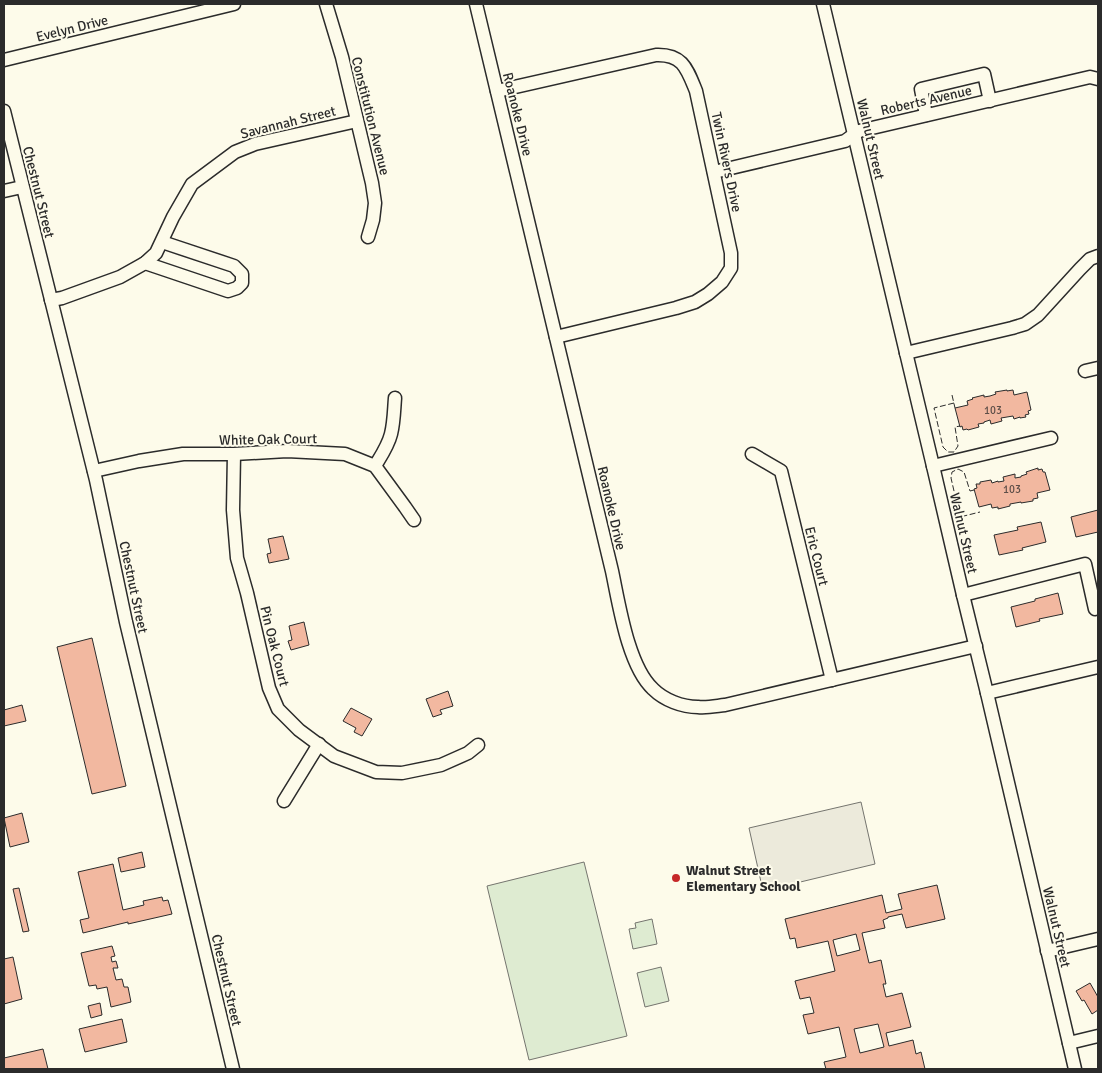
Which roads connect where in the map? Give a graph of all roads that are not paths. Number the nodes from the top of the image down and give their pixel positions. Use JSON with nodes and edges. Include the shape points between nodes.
{"nodes":[{"id":1,"x":234,"y":4,"type":"edge"},
{"id":2,"x":326,"y":4,"type":"edge"},
{"id":3,"x":476,"y":4,"type":"edge"},
{"id":4,"x":823,"y":4,"type":"edge"},
{"id":5,"x":4,"y":60,"type":"edge"},
{"id":6,"x":1095,"y":76,"type":"edge"},
{"id":7,"x":497,"y":91,"type":"junction"},
{"id":8,"x":990,"y":101,"type":"junction"},
{"id":9,"x":4,"y":111,"type":"edge"},
{"id":10,"x":926,"y":116,"type":"junction"},
{"id":11,"x":357,"y":121,"type":"junction"},
{"id":12,"x":854,"y":134,"type":"junction"},
{"id":13,"x":714,"y":172,"type":"junction"},
{"id":14,"x":22,"y":187,"type":"junction"},
{"id":15,"x":4,"y":191,"type":"edge"},
{"id":16,"x":368,"y":237,"type":"dead end"},
{"id":17,"x":162,"y":242,"type":"junction"},
{"id":18,"x":1098,"y":256,"type":"edge"},
{"id":19,"x":145,"y":263,"type":"junction"},
{"id":20,"x":51,"y":300,"type":"junction"},
{"id":21,"x":556,"y":337,"type":"junction"},
{"id":22,"x":906,"y":353,"type":"junction"},
{"id":23,"x":1098,"y":368,"type":"edge"},
{"id":24,"x":1085,"y":371,"type":"dead end"},
{"id":25,"x":395,"y":398,"type":"dead end"},
{"id":26,"x":1051,"y":438,"type":"dead end"},
{"id":27,"x":234,"y":454,"type":"junction"},
{"id":28,"x":752,"y":454,"type":"dead end"},
{"id":29,"x":375,"y":466,"type":"junction"},
{"id":30,"x":933,"y":466,"type":"junction"},
{"id":31,"x":94,"y":472,"type":"junction"},
{"id":32,"x":414,"y":520,"type":"dead end"},
{"id":33,"x":963,"y":595,"type":"junction"},
{"id":34,"x":1095,"y":609,"type":"dead end"},
{"id":35,"x":976,"y":646,"type":"junction"},
{"id":36,"x":1098,"y":667,"type":"edge"},
{"id":37,"x":832,"y":680,"type":"junction"},
{"id":38,"x":987,"y":692,"type":"junction"},
{"id":39,"x":319,"y":744,"type":"junction"},
{"id":40,"x":478,"y":744,"type":"dead end"},
{"id":41,"x":284,"y":801,"type":"dead end"},
{"id":42,"x":1098,"y":939,"type":"edge"},
{"id":43,"x":1047,"y":951,"type":"junction"},
{"id":44,"x":1098,"y":1036,"type":"edge"},
{"id":45,"x":1069,"y":1043,"type":"junction"},
{"id":46,"x":233,"y":1069,"type":"edge"},
{"id":47,"x":1075,"y":1069,"type":"edge"}],
"edges":[{"from":1,"to":5,"type":"street","name":"Evelyn Drive"},
{"from":2,"to":11,"type":"street","name":"Constitution Avenue"},
{"from":3,"to":7,"type":"street","name":"Roanoke Drive"},
{"from":4,"to":12,"type":"street","name":"Walnut Street"},
{"from":6,"to":8,"type":"street","name":"Roberts Avenue"},
{"from":7,"to":13,"type":"street","name":"Twin Rivers Drive","via":[[656,55],[675,57],[688,70],[696,91]]},
{"from":7,"to":21,"type":"street","name":"Roanoke Drive"},
{"from":8,"to":10,"type":"street","name":"Roberts Avenue"},
{"from":8,"to":10,"type":"street","via":[[984,74],[920,89]]},
{"from":9,"to":14,"type":"street","name":"Chestnut Street"},
{"from":10,"to":12,"type":"street","name":"Roberts Avenue"},
{"from":11,"to":16,"type":"street","name":"Constitution Avenue","via":[[375,203]]},
{"from":11,"to":17,"type":"street","name":"Savannah Street","via":[[255,144],[235,152],[192,184]]},
{"from":12,"to":13,"type":"street","name":"Roberts Avenue","via":[[845,141]]},
{"from":12,"to":22,"type":"street","name":"Walnut Street"},
{"from":13,"to":21,"type":"street","name":"Twin Rivers Drive","via":[[731,253],[730,268],[722,282],[695,302]]},
{"from":14,"to":15,"type":"street"},
{"from":14,"to":20,"type":"street","name":"Chestnut Street"},
{"from":17,"to":19,"type":"street","name":"Savannah Street"},
{"from":17,"to":19,"type":"street","via":[[234,266],[242,274],[242,283],[228,291]]},
{"from":18,"to":22,"type":"street","via":[[1090,259],[1038,315],[1025,324]]},
{"from":19,"to":20,"type":"street","name":"Savannah Street","via":[[120,277]]},
{"from":20,"to":31,"type":"street","name":"Chestnut Street"},
{"from":21,"to":37,"type":"street","name":"Roanoke Drive","via":[[625,630],[636,665],[652,689],[669,700],[699,708]]},
{"from":22,"to":30,"type":"street","name":"Walnut Street"},
{"from":23,"to":24,"type":"street"},
{"from":25,"to":29,"type":"street","via":[[391,435]]},
{"from":26,"to":30,"type":"street"},
{"from":27,"to":29,"type":"street","name":"White Oak Court","via":[[287,451],[345,454]]},
{"from":27,"to":31,"type":"street","name":"White Oak Court","via":[[183,454]]},
{"from":27,"to":39,"type":"street","name":"Pin Oak Court","via":[[233,510],[237,558],[269,688],[278,709]]},
{"from":28,"to":37,"type":"street","name":"Eric Court","via":[[781,471]]},
{"from":29,"to":32,"type":"street"},
{"from":30,"to":33,"type":"street","name":"Walnut Street"},
{"from":31,"to":46,"type":"street","name":"Chestnut Street","via":[[126,622]]},
{"from":33,"to":34,"type":"street","via":[[1084,564]]},
{"from":33,"to":35,"type":"street","name":"Walnut Street"},
{"from":35,"to":37,"type":"street","name":"Roanoke Drive"},
{"from":35,"to":38,"type":"street","name":"Walnut Street"},
{"from":36,"to":38,"type":"street"},
{"from":38,"to":43,"type":"street","name":"Walnut Street"},
{"from":39,"to":40,"type":"street","name":"Pin Oak Court","via":[[334,756],[376,772],[402,773],[441,765],[468,753]]},
{"from":39,"to":41,"type":"street"},
{"from":42,"to":43,"type":"street"},
{"from":43,"to":45,"type":"street","name":"Walnut Street"},
{"from":44,"to":45,"type":"street"},
{"from":45,"to":47,"type":"street","name":"Walnut Street"}]}
